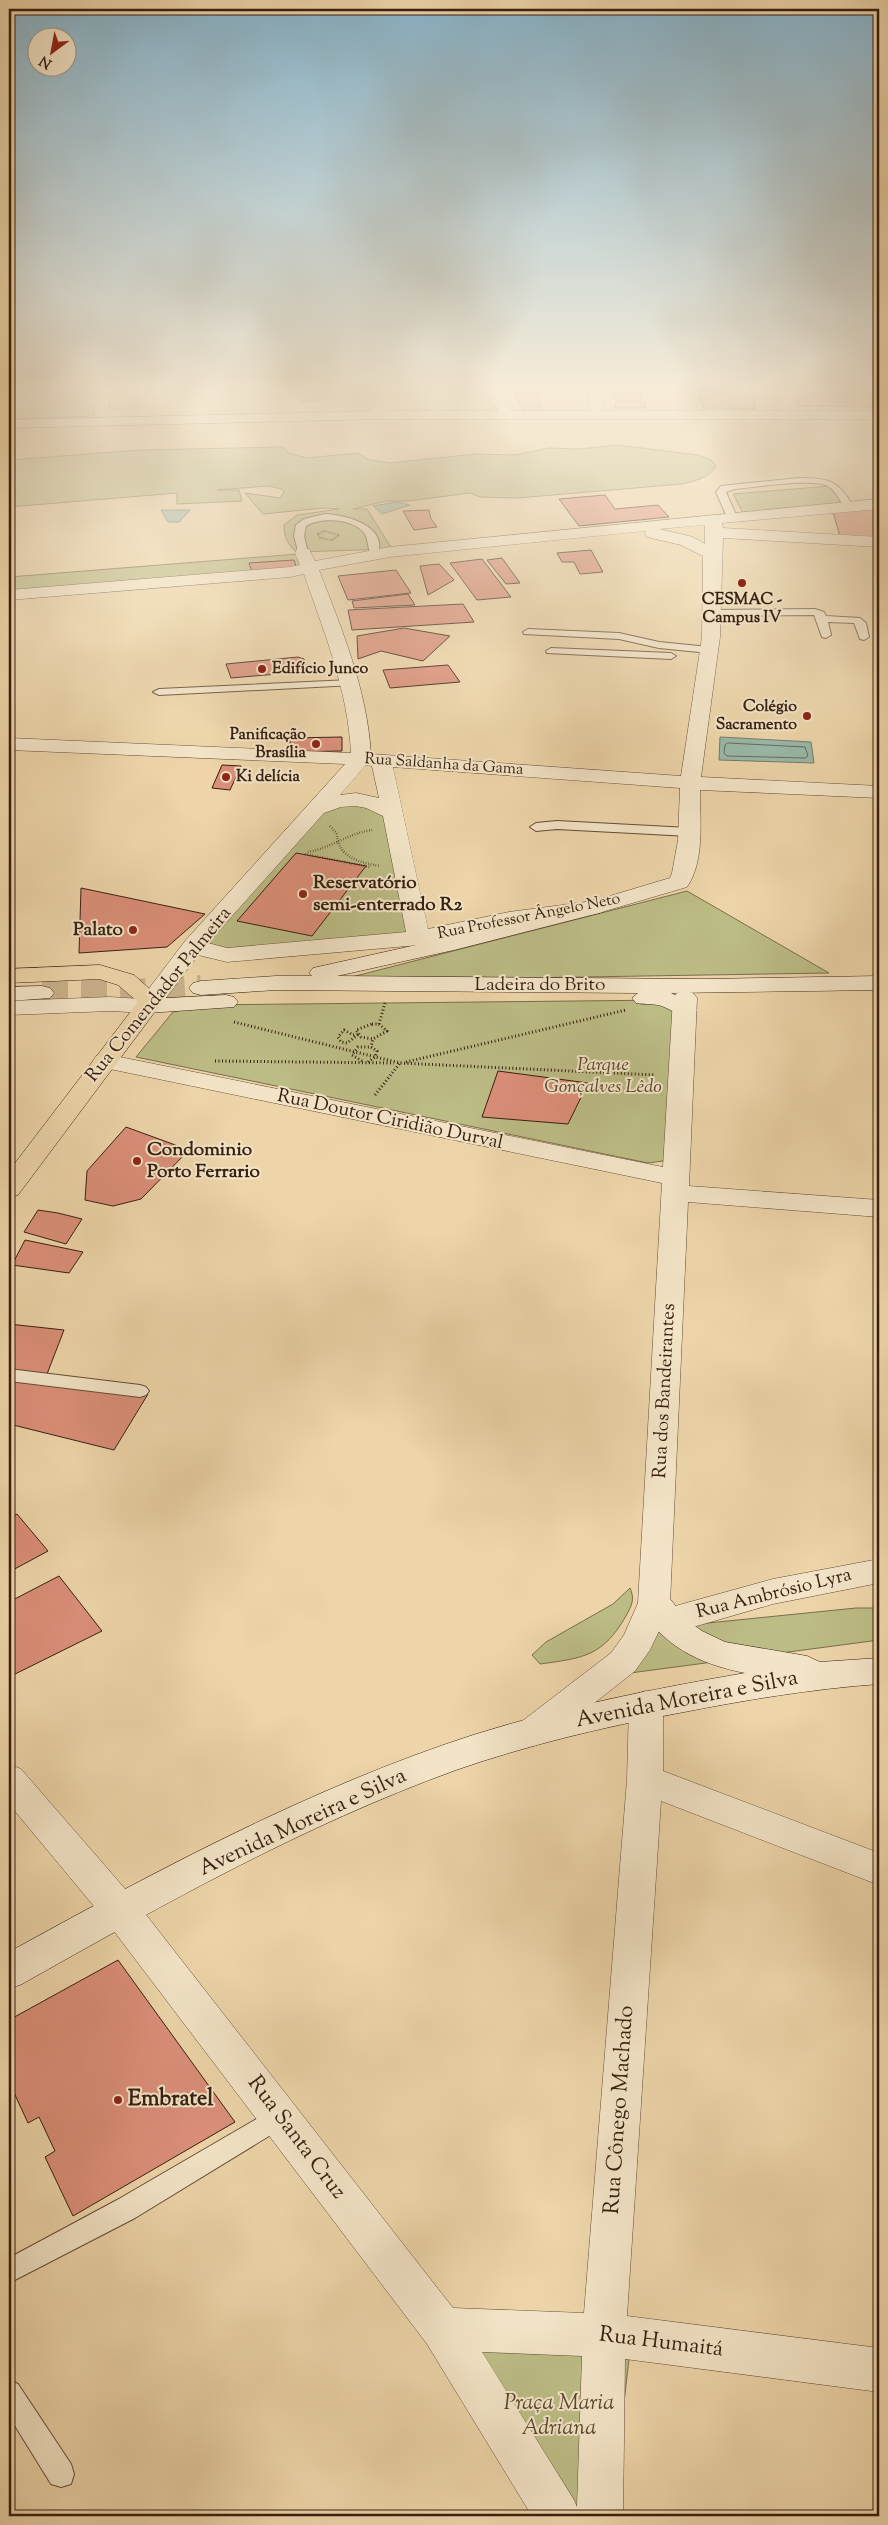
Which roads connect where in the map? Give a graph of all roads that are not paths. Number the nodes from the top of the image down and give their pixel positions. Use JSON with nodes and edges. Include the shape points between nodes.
{"nodes":[{"id":1,"x":720,"y":509,"type":"edge"},
{"id":2,"x":827,"y":509,"type":"edge"},
{"id":3,"x":720,"y":523,"type":"junction"},
{"id":4,"x":664,"y":529,"type":"junction"},
{"id":5,"x":879,"y":542,"type":"edge"},
{"id":6,"x":382,"y":552,"type":"junction"},
{"id":7,"x":712,"y":554,"type":"junction"},
{"id":8,"x":299,"y":559,"type":"junction"},
{"id":9,"x":9,"y":595,"type":"edge"},
{"id":10,"x":711,"y":613,"type":"junction"},
{"id":11,"x":822,"y":619,"type":"junction"},
{"id":12,"x":528,"y":632,"type":"dead end"},
{"id":13,"x":826,"y":635,"type":"dead end"},
{"id":14,"x":864,"y":637,"type":"dead end"},
{"id":15,"x":644,"y":642,"type":"junction"},
{"id":16,"x":551,"y":652,"type":"dead end"},
{"id":17,"x":708,"y":654,"type":"junction"},
{"id":18,"x":636,"y":655,"type":"junction"},
{"id":19,"x":350,"y":683,"type":"junction"},
{"id":20,"x":159,"y":692,"type":"dead end"},
{"id":21,"x":9,"y":744,"type":"edge"},
{"id":22,"x":371,"y":759,"type":"junction"},
{"id":23,"x":690,"y":782,"type":"junction"},
{"id":24,"x":879,"y":792,"type":"edge"},
{"id":25,"x":313,"y":813,"type":"junction"},
{"id":26,"x":392,"y":814,"type":"junction"},
{"id":27,"x":536,"y":827,"type":"dead end"},
{"id":28,"x":689,"y":832,"type":"junction"},
{"id":29,"x":595,"y":907,"type":"junction"},
{"id":30,"x":419,"y":938,"type":"junction"},
{"id":31,"x":193,"y":946,"type":"junction"},
{"id":32,"x":9,"y":976,"type":"edge"},
{"id":33,"x":276,"y":983,"type":"junction"},
{"id":34,"x":879,"y":983,"type":"edge"},
{"id":35,"x":201,"y":988,"type":"tunnel mouth"},
{"id":36,"x":42,"y":993,"type":"tunnel mouth"},
{"id":37,"x":9,"y":994,"type":"edge"},
{"id":38,"x":679,"y":998,"type":"junction"},
{"id":39,"x":150,"y":1004,"type":"junction"},
{"id":40,"x":9,"y":1008,"type":"edge"},
{"id":41,"x":105,"y":1061,"type":"junction"},
{"id":42,"x":676,"y":1186,"type":"junction"},
{"id":43,"x":9,"y":1189,"type":"edge"},
{"id":44,"x":879,"y":1209,"type":"edge"},
{"id":45,"x":9,"y":1374,"type":"edge"},
{"id":46,"x":140,"y":1391,"type":"dead end"},
{"id":47,"x":879,"y":1571,"type":"edge"},
{"id":48,"x":661,"y":1612,"type":"junction"},
{"id":49,"x":879,"y":1671,"type":"edge"},
{"id":50,"x":833,"y":1673,"type":"junction"},
{"id":51,"x":646,"y":1705,"type":"junction"},
{"id":52,"x":533,"y":1732,"type":"junction"},
{"id":53,"x":9,"y":1779,"type":"edge"},
{"id":54,"x":645,"y":1780,"type":"junction"},
{"id":55,"x":879,"y":1869,"type":"edge"},
{"id":56,"x":120,"y":1910,"type":"junction"},
{"id":57,"x":9,"y":1972,"type":"edge"},
{"id":58,"x":280,"y":2117,"type":"junction"},
{"id":59,"x":9,"y":2271,"type":"edge"},
{"id":60,"x":442,"y":2329,"type":"junction"},
{"id":61,"x":604,"y":2335,"type":"junction"},
{"id":62,"x":879,"y":2370,"type":"edge"},
{"id":63,"x":9,"y":2393,"type":"edge"},
{"id":64,"x":61,"y":2474,"type":"dead end"},
{"id":65,"x":558,"y":2516,"type":"edge"},
{"id":66,"x":600,"y":2516,"type":"edge"}],
"edges":[{"from":1,"to":3,"type":"lane"},
{"from":2,"to":3,"type":"street"},
{"from":3,"to":4,"type":"street"},
{"from":3,"to":5,"type":"street"},
{"from":3,"to":7,"type":"street","name":"Rua Professor Ângelo Neto"},
{"from":4,"to":6,"type":"street"},
{"from":4,"to":7,"type":"street"},
{"from":6,"to":8,"type":"street","via":[[332,562]]},
{"from":6,"to":8,"type":"lane","via":[[369,533],[357,524],[337,518],[308,521],[301,525]]},
{"from":7,"to":10,"type":"street","name":"Rua Professor Ângelo Neto"},
{"from":8,"to":9,"type":"street","via":[[290,572]]},
{"from":8,"to":19,"type":"street"},
{"from":10,"to":11,"type":"lane","via":[[815,612]]},
{"from":10,"to":17,"type":"street","name":"Rua Professor Ângelo Neto"},
{"from":11,"to":13,"type":"lane"},
{"from":11,"to":14,"type":"lane","via":[[861,622]]},
{"from":12,"to":15,"type":"lane","via":[[619,636]]},
{"from":15,"to":17,"type":"lane"},
{"from":15,"to":18,"type":"lane"},
{"from":16,"to":18,"type":"lane"},
{"from":17,"to":18,"type":"lane"},
{"from":17,"to":23,"type":"street","name":"Rua Professor Ângelo Neto"},
{"from":19,"to":20,"type":"lane"},
{"from":19,"to":22,"type":"street","via":[[361,737]]},
{"from":21,"to":22,"type":"street","name":"Rua Saldanha da Gama"},
{"from":22,"to":23,"type":"street","name":"Rua Saldanha da Gama"},
{"from":22,"to":25,"type":"street","name":"Rua Comendador Palmeira"},
{"from":22,"to":26,"type":"street"},
{"from":23,"to":24,"type":"street","name":"Rua Saldanha da Gama"},
{"from":23,"to":28,"type":"street","name":"Rua Professor Ângelo Neto"},
{"from":25,"to":26,"type":"street","via":[[344,800],[365,799]]},
{"from":25,"to":31,"type":"street","name":"Rua Comendador Palmeira","via":[[284,849]]},
{"from":26,"to":30,"type":"street"},
{"from":27,"to":28,"type":"lane","via":[[557,825]]},
{"from":28,"to":29,"type":"street","name":"Rua Professor Ângelo Neto","via":[[679,882]]},
{"from":29,"to":30,"type":"street","name":"Rua Professor Ângelo Neto","via":[[509,919]]},
{"from":29,"to":33,"type":"street"},
{"from":30,"to":31,"type":"street","name":"Rua Professor Ângelo Neto","via":[[227,955]]},
{"from":31,"to":39,"type":"street","name":"Rua Comendador Palmeira"},
{"from":32,"to":39,"type":"highway","via":[[100,972],[126,980]]},
{"from":33,"to":35,"type":"street","name":"Ladeira do Brito"},
{"from":33,"to":38,"type":"street","name":"Ladeira do Brito"},
{"from":34,"to":38,"type":"street","via":[[704,986]]},
{"from":36,"to":37,"type":"street"},
{"from":38,"to":39,"type":"street","name":"Ladeira do Brito"},
{"from":38,"to":42,"type":"street","name":"Rua dos Bandeirantes","via":[[682,1075]]},
{"from":39,"to":40,"type":"street","name":"Ladeira do Brito"},
{"from":39,"to":41,"type":"highway","name":"Rua Comendador Palmeira"},
{"from":41,"to":42,"type":"street","name":"Rua Doutor Ciridião Durval"},
{"from":41,"to":43,"type":"highway","name":"Rua Comendador Palmeira"},
{"from":42,"to":44,"type":"street","name":"Rua Doutor Ciridião Durval"},
{"from":42,"to":48,"type":"street","name":"Rua dos Bandeirantes"},
{"from":45,"to":46,"type":"lane"},
{"from":47,"to":48,"type":"street","name":"Rua Ambrósio Lyra","via":[[833,1577],[753,1596]]},
{"from":48,"to":50,"type":"street","via":[[694,1642],[720,1654]]},
{"from":48,"to":52,"type":"street","name":"Rua dos Bandeirantes","via":[[623,1662]]},
{"from":49,"to":50,"type":"street","name":"Avenida Moreira e Silva"},
{"from":50,"to":51,"type":"street","name":"Avenida Moreira e Silva"},
{"from":51,"to":52,"type":"street","name":"Avenida Moreira e Silva"},
{"from":51,"to":54,"type":"street","name":"Rua Cônego Machado"},
{"from":52,"to":56,"type":"street","name":"Avenida Moreira e Silva","via":[[442,1761],[333,1804]]},
{"from":53,"to":56,"type":"street","name":"Rua Santa Cruz"},
{"from":54,"to":55,"type":"street"},
{"from":54,"to":61,"type":"street","name":"Rua Cônego Machado"},
{"from":56,"to":57,"type":"street","name":"Avenida Moreira e Silva"},
{"from":56,"to":58,"type":"street","name":"Rua Santa Cruz"},
{"from":58,"to":59,"type":"lane","via":[[126,2209]]},
{"from":58,"to":60,"type":"street","name":"Rua Santa Cruz"},
{"from":60,"to":61,"type":"street","name":"Rua Humaitá"},
{"from":60,"to":65,"type":"street","name":"Rua Santa Cruz"},
{"from":61,"to":62,"type":"street","name":"Rua Humaitá"},
{"from":61,"to":66,"type":"street","name":"Rua Cônego Machado"},
{"from":63,"to":64,"type":"lane"}]}
